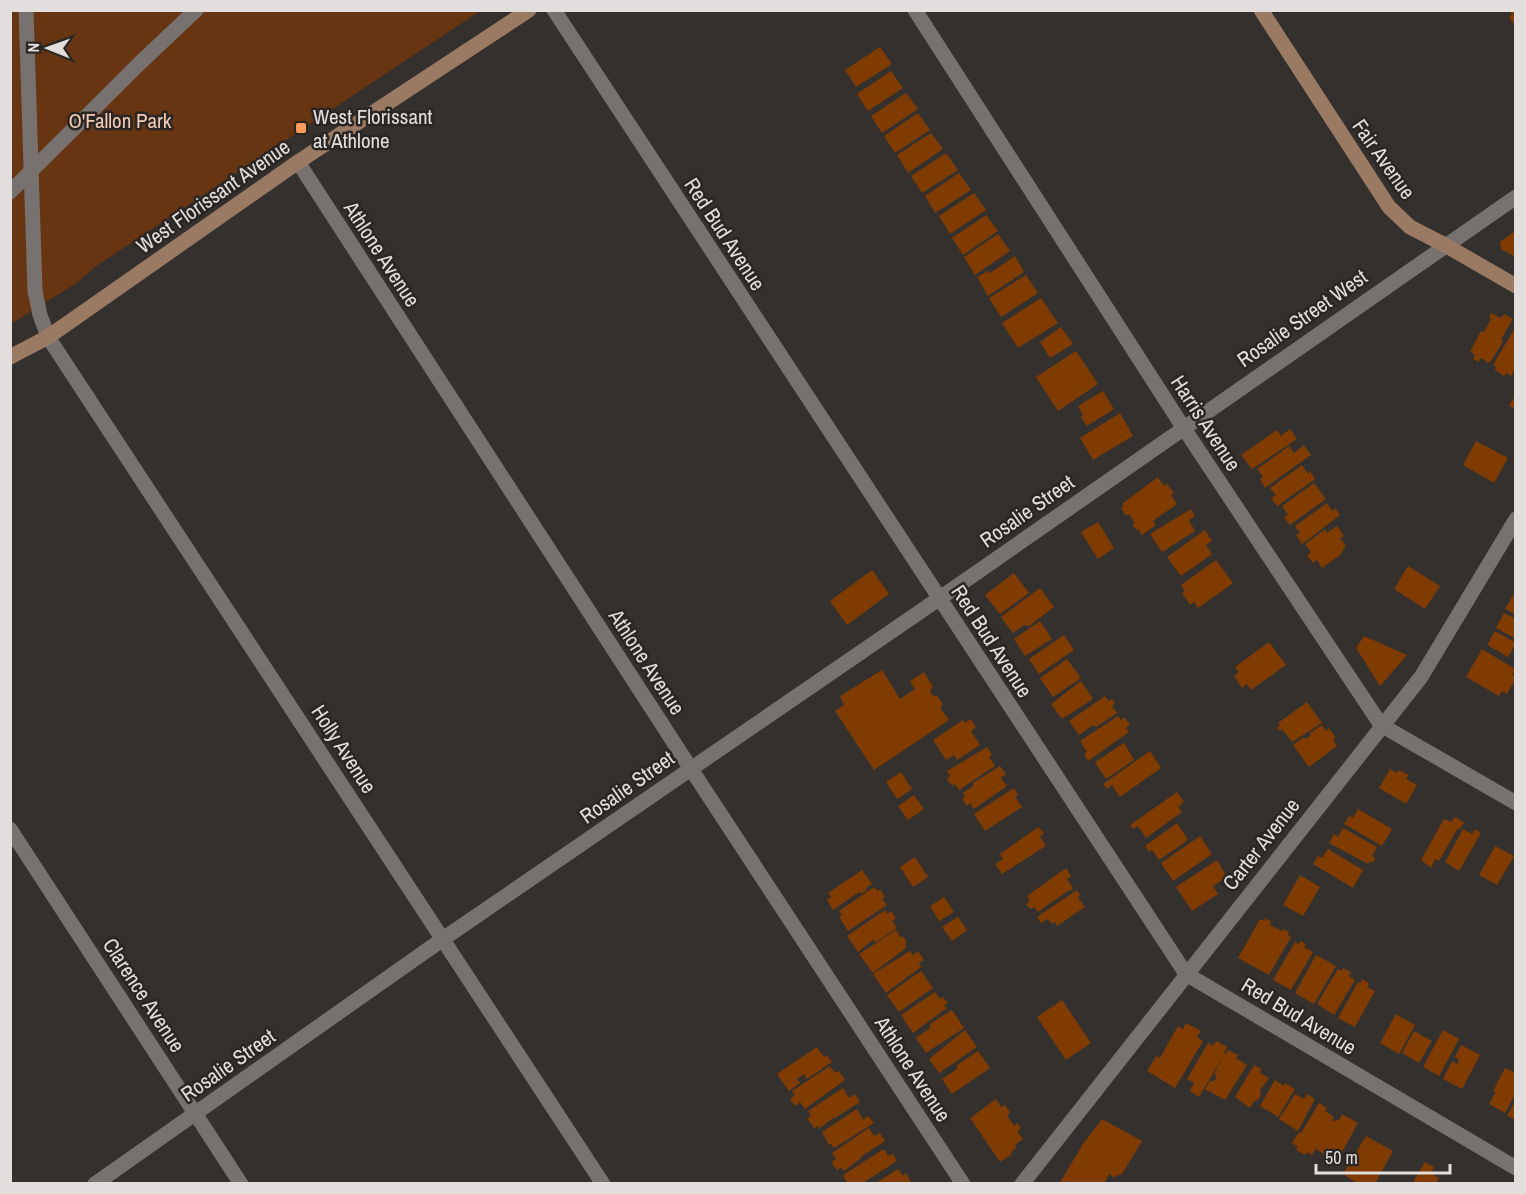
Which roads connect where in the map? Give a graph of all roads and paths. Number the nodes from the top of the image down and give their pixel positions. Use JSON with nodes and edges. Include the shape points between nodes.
{"nodes":[{"id":1,"x":26,"y":10,"type":"edge"},
{"id":2,"x":196,"y":10,"type":"edge"},
{"id":3,"x":529,"y":10,"type":"edge"},
{"id":4,"x":554,"y":10,"type":"edge"},
{"id":5,"x":915,"y":10,"type":"edge"},
{"id":6,"x":1261,"y":10,"type":"edge"},
{"id":7,"x":298,"y":162,"type":"junction"},
{"id":8,"x":31,"y":172,"type":"junction"},
{"id":9,"x":10,"y":192,"type":"edge"},
{"id":10,"x":1515,"y":197,"type":"edge"},
{"id":11,"x":1445,"y":245,"type":"junction"},
{"id":12,"x":1515,"y":286,"type":"edge"},
{"id":13,"x":48,"y":337,"type":"junction"},
{"id":14,"x":10,"y":357,"type":"edge"},
{"id":15,"x":1183,"y":427,"type":"junction"},
{"id":16,"x":1515,"y":519,"type":"edge"},
{"id":17,"x":939,"y":598,"type":"junction"},
{"id":18,"x":1381,"y":725,"type":"junction"},
{"id":19,"x":691,"y":769,"type":"junction"},
{"id":20,"x":1515,"y":803,"type":"edge"},
{"id":21,"x":10,"y":829,"type":"edge"},
{"id":22,"x":443,"y":939,"type":"junction"},
{"id":23,"x":1186,"y":974,"type":"junction"},
{"id":24,"x":196,"y":1114,"type":"junction"},
{"id":25,"x":1515,"y":1168,"type":"edge"},
{"id":26,"x":95,"y":1184,"type":"edge"},
{"id":27,"x":241,"y":1184,"type":"edge"},
{"id":28,"x":603,"y":1184,"type":"edge"},
{"id":29,"x":963,"y":1184,"type":"edge"},
{"id":30,"x":1022,"y":1184,"type":"edge"}],
"edges":[{"from":1,"to":8,"type":"street","name":"Holly Avenue"},
{"from":2,"to":8,"type":"street"},
{"from":3,"to":7,"type":"main road","name":"West Florissant Avenue"},
{"from":4,"to":17,"type":"street","name":"Red Bud Avenue"},
{"from":5,"to":15,"type":"street","name":"Harris Avenue"},
{"from":6,"to":11,"type":"main road","name":"Fair Avenue","via":[[1389,207],[1410,227]]},
{"from":7,"to":13,"type":"main road","name":"West Florissant Avenue"},
{"from":7,"to":19,"type":"street","name":"Athlone Avenue"},
{"from":8,"to":9,"type":"street"},
{"from":8,"to":13,"type":"street","name":"Holly Avenue","via":[[35,291]]},
{"from":10,"to":11,"type":"street"},
{"from":11,"to":12,"type":"main road","name":"Fair Avenue"},
{"from":11,"to":15,"type":"street","name":"Rosalie Street West"},
{"from":13,"to":14,"type":"main road","name":"West Florissant Avenue"},
{"from":13,"to":22,"type":"street","name":"Holly Avenue"},
{"from":15,"to":17,"type":"street","name":"Rosalie Street"},
{"from":15,"to":18,"type":"street","name":"Harris Avenue"},
{"from":16,"to":18,"type":"street","name":"Carter Avenue","via":[[1426,669]]},
{"from":17,"to":19,"type":"street","name":"Rosalie Street"},
{"from":17,"to":23,"type":"street","name":"Red Bud Avenue"},
{"from":18,"to":20,"type":"street","name":"Harris Avenue"},
{"from":18,"to":23,"type":"street","name":"Carter Avenue"},
{"from":19,"to":22,"type":"street","name":"Rosalie Street"},
{"from":19,"to":29,"type":"street","name":"Athlone Avenue"},
{"from":21,"to":24,"type":"street","name":"Clarence Avenue"},
{"from":22,"to":24,"type":"street","name":"Rosalie Street"},
{"from":22,"to":28,"type":"street","name":"Holly Avenue"},
{"from":23,"to":25,"type":"street","name":"Red Bud Avenue"},
{"from":23,"to":30,"type":"street","name":"Carter Avenue"},
{"from":24,"to":26,"type":"street","name":"Rosalie Street"},
{"from":24,"to":27,"type":"street","name":"Clarence Avenue"}]}
